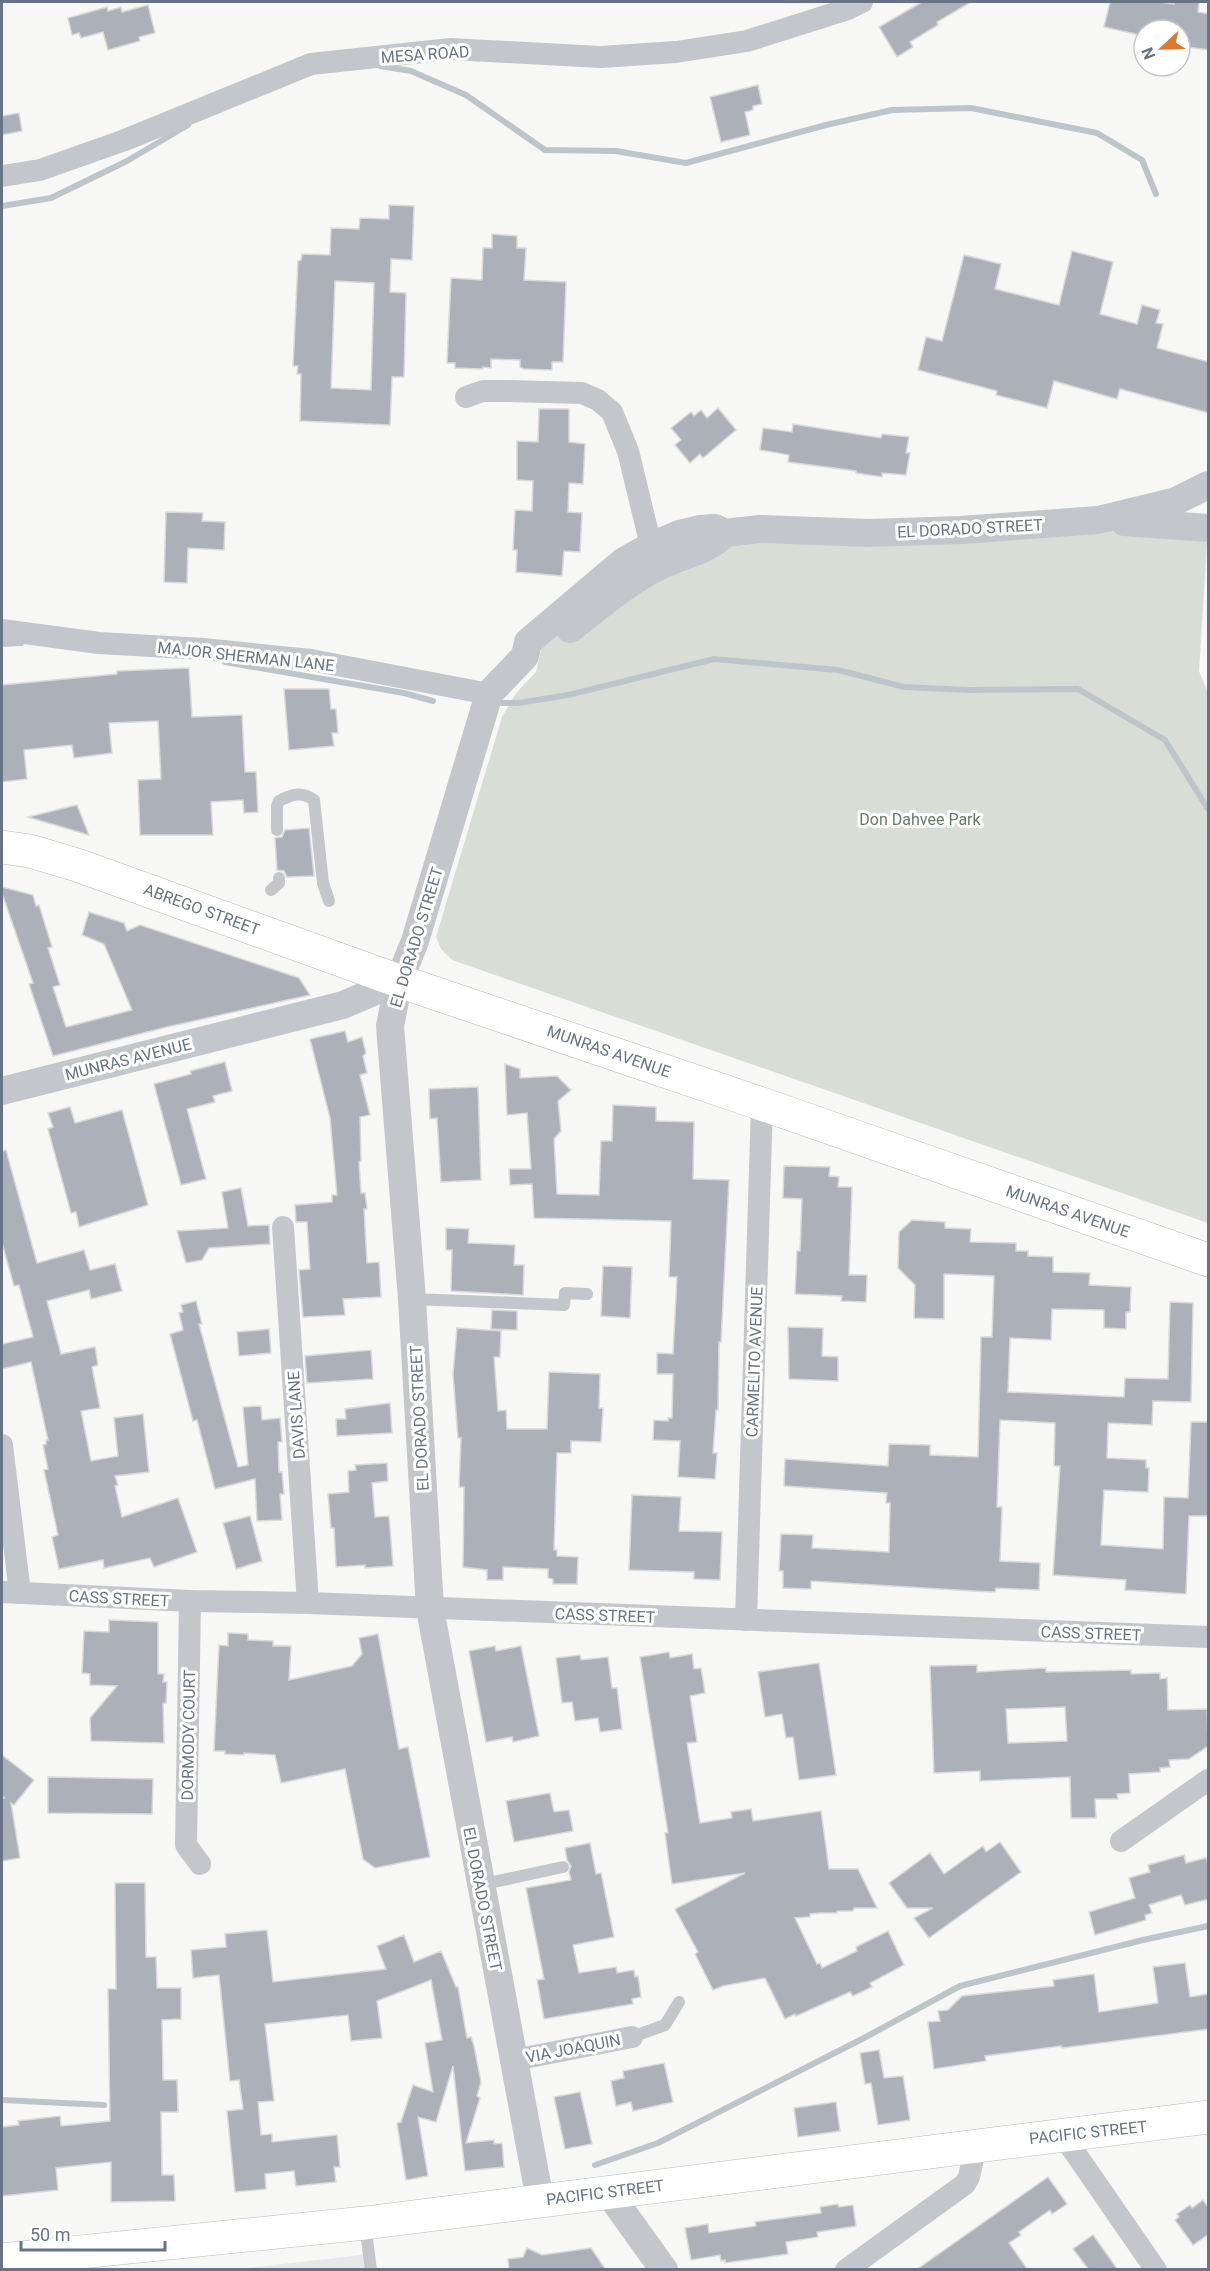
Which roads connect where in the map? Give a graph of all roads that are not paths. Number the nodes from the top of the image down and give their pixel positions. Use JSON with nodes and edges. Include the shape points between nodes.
{"nodes":[{"id":1,"x":862,"y":2,"type":"edge"},
{"id":2,"x":2,"y":176,"type":"edge"},
{"id":3,"x":466,"y":397,"type":"dead end"},
{"id":4,"x":1209,"y":485,"type":"edge"},
{"id":5,"x":1098,"y":520,"type":"junction"},
{"id":6,"x":1209,"y":528,"type":"edge"},
{"id":7,"x":725,"y":533,"type":"junction"},
{"id":8,"x":651,"y":546,"type":"junction"},
{"id":9,"x":610,"y":598,"type":"junction"},
{"id":10,"x":2,"y":630,"type":"edge"},
{"id":11,"x":525,"y":656,"type":"junction"},
{"id":12,"x":489,"y":694,"type":"junction"},
{"id":13,"x":278,"y":830,"type":"dead end"},
{"id":14,"x":2,"y":847,"type":"edge"},
{"id":15,"x":279,"y":878,"type":"dead end"},
{"id":16,"x":271,"y":890,"type":"dead end"},
{"id":17,"x":329,"y":901,"type":"dead end"},
{"id":18,"x":399,"y":981,"type":"junction"},
{"id":19,"x":2,"y":1090,"type":"edge"},
{"id":20,"x":762,"y":1104,"type":"junction"},
{"id":21,"x":284,"y":1227,"type":"dead end"},
{"id":22,"x":1209,"y":1260,"type":"edge"},
{"id":23,"x":587,"y":1294,"type":"dead end"},
{"id":24,"x":412,"y":1299,"type":"junction"},
{"id":25,"x":2,"y":1445,"type":"edge"},
{"id":26,"x":11,"y":1593,"type":"edge"},
{"id":27,"x":190,"y":1601,"type":"junction"},
{"id":28,"x":308,"y":1603,"type":"junction"},
{"id":29,"x":430,"y":1609,"type":"junction"},
{"id":30,"x":746,"y":1620,"type":"junction"},
{"id":31,"x":1209,"y":1637,"type":"edge"},
{"id":32,"x":1209,"y":1780,"type":"edge"},
{"id":33,"x":1121,"y":1841,"type":"dead end"},
{"id":34,"x":200,"y":1864,"type":"dead end"},
{"id":35,"x":563,"y":1868,"type":"dead end"},
{"id":36,"x":480,"y":1885,"type":"junction"},
{"id":37,"x":679,"y":2002,"type":"dead end"},
{"id":38,"x":632,"y":2037,"type":"joint"},
{"id":39,"x":514,"y":2060,"type":"junction"},
{"id":40,"x":1209,"y":2117,"type":"edge"},
{"id":41,"x":1062,"y":2134,"type":"junction"},
{"id":42,"x":976,"y":2145,"type":"junction"},
{"id":43,"x":608,"y":2192,"type":"junction"},
{"id":44,"x":540,"y":2200,"type":"junction"},
{"id":45,"x":365,"y":2223,"type":"junction"},
{"id":46,"x":2,"y":2260,"type":"edge"},
{"id":47,"x":371,"y":2270,"type":"edge"},
{"id":48,"x":664,"y":2270,"type":"edge"},
{"id":49,"x":846,"y":2270,"type":"edge"},
{"id":50,"x":1156,"y":2270,"type":"edge"}],
"edges":[{"from":1,"to":2,"type":"street","name":"MESA ROAD","via":[[747,41],[676,52],[601,57],[451,49],[311,64],[124,140],[40,170]]},
{"from":3,"to":8,"type":"street","via":[[483,391],[582,393],[598,400],[612,412],[628,451]]},
{"from":4,"to":5,"type":"street","name":"EL DORADO STREET","via":[[1176,501]]},
{"from":5,"to":6,"type":"street"},
{"from":5,"to":7,"type":"street","name":"EL DORADO STREET","via":[[961,530],[869,533],[760,529]]},
{"from":7,"to":8,"type":"street","name":"EL DORADO STREET","via":[[714,528],[700,529]]},
{"from":7,"to":9,"type":"street","name":"EL DORADO STREET","via":[[716,543],[660,566]]},
{"from":8,"to":9,"type":"street","via":[[651,559],[616,582]]},
{"from":8,"to":11,"type":"street","name":"EL DORADO STREET","via":[[624,561],[528,642]]},
{"from":9,"to":11,"type":"street","name":"EL DORADO STREET","via":[[538,654]]},
{"from":10,"to":12,"type":"street","name":"MAJOR SHERMAN LANE","via":[[99,643],[311,660]]},
{"from":11,"to":12,"type":"street","name":"EL DORADO STREET"},
{"from":12,"to":18,"type":"street","name":"EL DORADO STREET","via":[[415,941]]},
{"from":13,"to":17,"type":"lane","via":[[279,801],[299,794],[314,800],[323,883]]},
{"from":14,"to":18,"type":"main road","name":"ABREGO STREET","via":[[77,865]]},
{"from":15,"to":16,"type":"lane"},
{"from":18,"to":19,"type":"street","name":"MUNRAS AVENUE","via":[[342,1005]]},
{"from":18,"to":20,"type":"main road","name":"MUNRAS AVENUE"},
{"from":18,"to":24,"type":"street","name":"EL DORADO STREET","via":[[390,1026]]},
{"from":20,"to":22,"type":"main road","name":"MUNRAS AVENUE"},
{"from":20,"to":30,"type":"street","name":"CARMELITO AVENUE"},
{"from":21,"to":28,"type":"street","name":"DAVIS LANE"},
{"from":23,"to":24,"type":"lane","via":[[565,1293],[564,1305]]},
{"from":24,"to":29,"type":"street","name":"EL DORADO STREET"},
{"from":25,"to":26,"type":"street"},
{"from":26,"to":27,"type":"street","name":"CASS STREET"},
{"from":27,"to":28,"type":"street","name":"CASS STREET"},
{"from":27,"to":34,"type":"street","name":"DORMODY COURT","via":[[186,1845]]},
{"from":28,"to":29,"type":"street","name":"CASS STREET"},
{"from":29,"to":30,"type":"street","name":"CASS STREET"},
{"from":29,"to":36,"type":"street","name":"EL DORADO STREET"},
{"from":30,"to":31,"type":"street","name":"CASS STREET"},
{"from":32,"to":33,"type":"street"},
{"from":35,"to":36,"type":"lane"},
{"from":36,"to":39,"type":"street","name":"EL DORADO STREET"},
{"from":37,"to":38,"type":"lane","via":[[665,2025]]},
{"from":38,"to":39,"type":"street","name":"VIA JOAQUIN"},
{"from":39,"to":44,"type":"street","name":"EL DORADO STREET"},
{"from":40,"to":41,"type":"main road","name":"PACIFIC STREET"},
{"from":41,"to":42,"type":"main road","name":"PACIFIC STREET"},
{"from":41,"to":50,"type":"street"},
{"from":42,"to":43,"type":"main road","name":"PACIFIC STREET"},
{"from":42,"to":49,"type":"street","via":[[965,2184]]},
{"from":43,"to":44,"type":"main road","name":"PACIFIC STREET"},
{"from":43,"to":48,"type":"street"},
{"from":44,"to":45,"type":"main road","name":"PACIFIC STREET"},
{"from":45,"to":46,"type":"main road","name":"PACIFIC STREET"},
{"from":45,"to":47,"type":"lane"}]}
